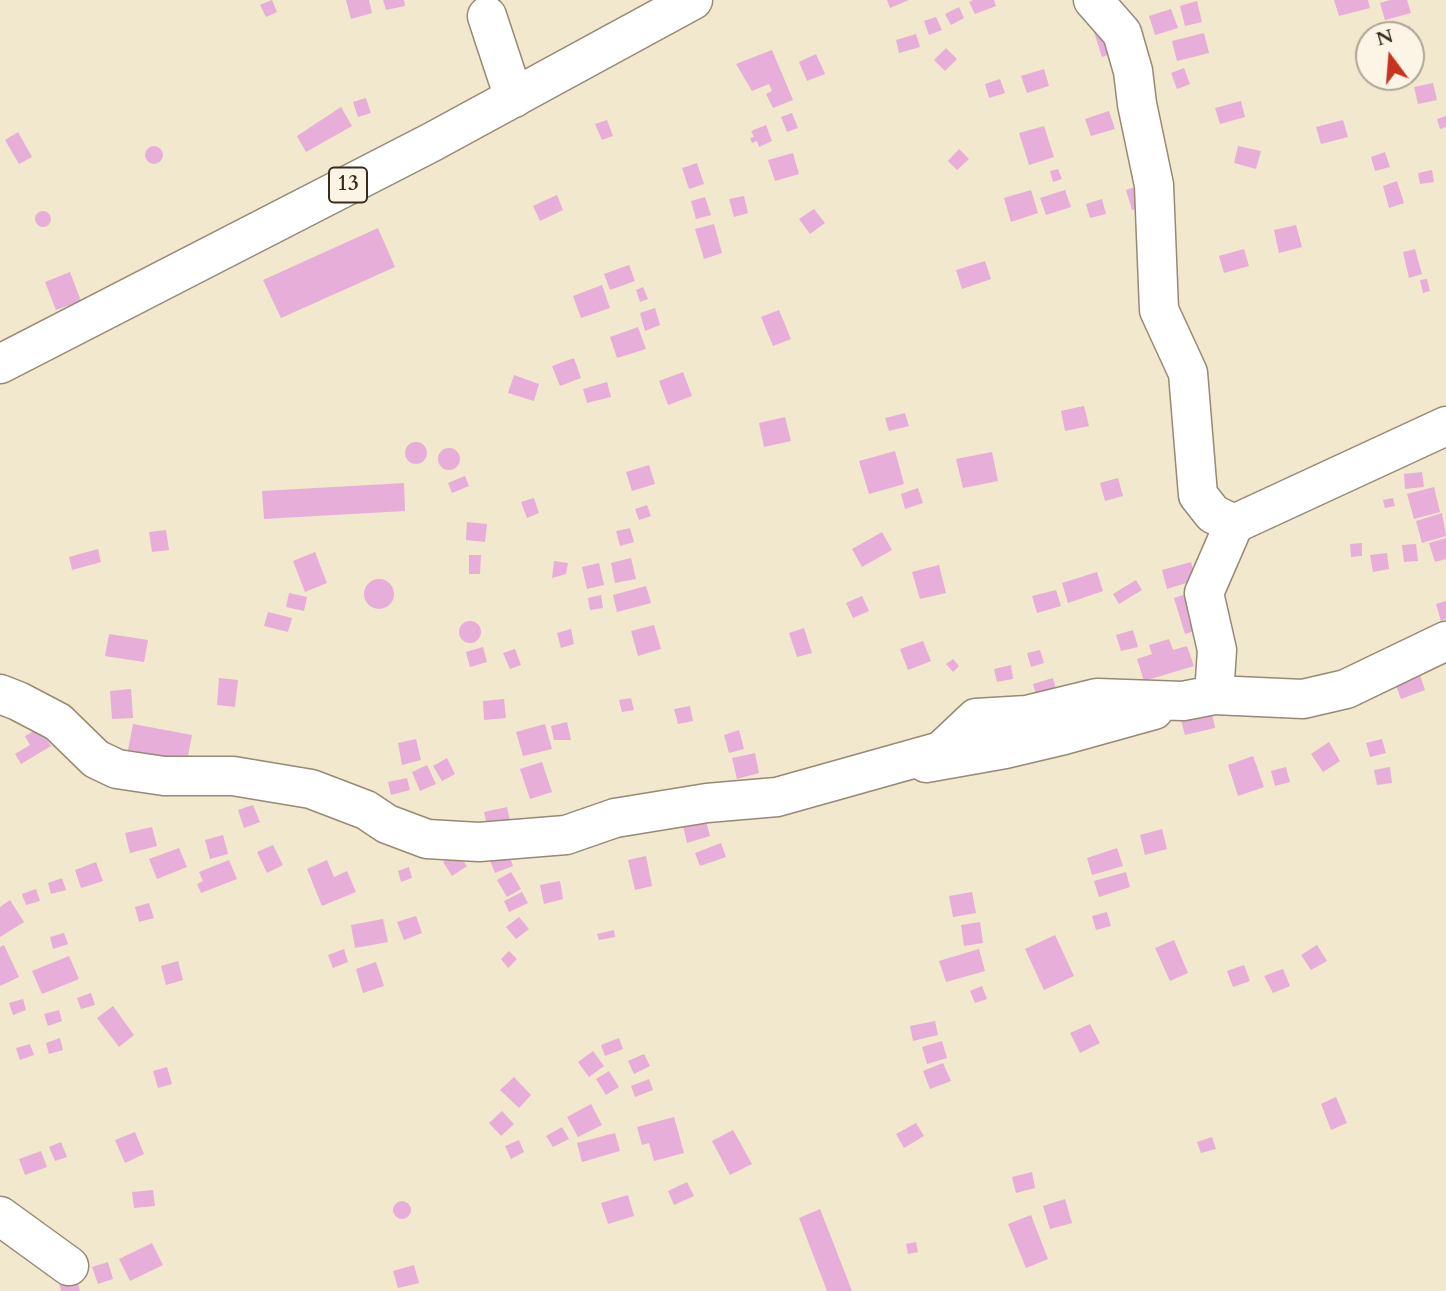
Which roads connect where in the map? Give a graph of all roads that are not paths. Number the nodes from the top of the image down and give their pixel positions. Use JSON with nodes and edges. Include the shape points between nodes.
{"nodes":[{"id":1,"x":693,"y":0,"type":"edge"},
{"id":2,"x":1093,"y":0,"type":"edge"},
{"id":3,"x":487,"y":16,"type":"dead end"},
{"id":4,"x":514,"y":97,"type":"junction"},
{"id":5,"x":0,"y":364,"type":"edge"},
{"id":6,"x":1446,"y":426,"type":"edge"},
{"id":7,"x":1234,"y":524,"type":"junction"},
{"id":8,"x":1446,"y":641,"type":"edge"},
{"id":9,"x":0,"y":694,"type":"edge"},
{"id":10,"x":1198,"y":698,"type":"junction"},
{"id":11,"x":0,"y":1216,"type":"edge"},
{"id":12,"x":69,"y":1266,"type":"dead end"}],
"edges":[{"from":1,"to":4,"type":"street","number":"13"},
{"from":2,"to":7,"type":"street","via":[[1122,33],[1133,71],[1154,185],[1159,310],[1188,373],[1198,495],[1213,514]]},
{"from":3,"to":4,"type":"street"},
{"from":4,"to":5,"type":"street","number":"13"},
{"from":6,"to":7,"type":"street"},
{"from":7,"to":10,"type":"street","via":[[1204,593],[1217,650]]},
{"from":8,"to":10,"type":"street","via":[[1346,689],[1303,699]]},
{"from":9,"to":10,"type":"street","via":[[58,722],[96,758],[117,769],[164,776],[233,776],[311,789],[427,839],[479,842],[566,835],[615,818],[777,797],[941,751],[976,718],[1027,715],[1097,698]]},
{"from":11,"to":12,"type":"street"}]}
